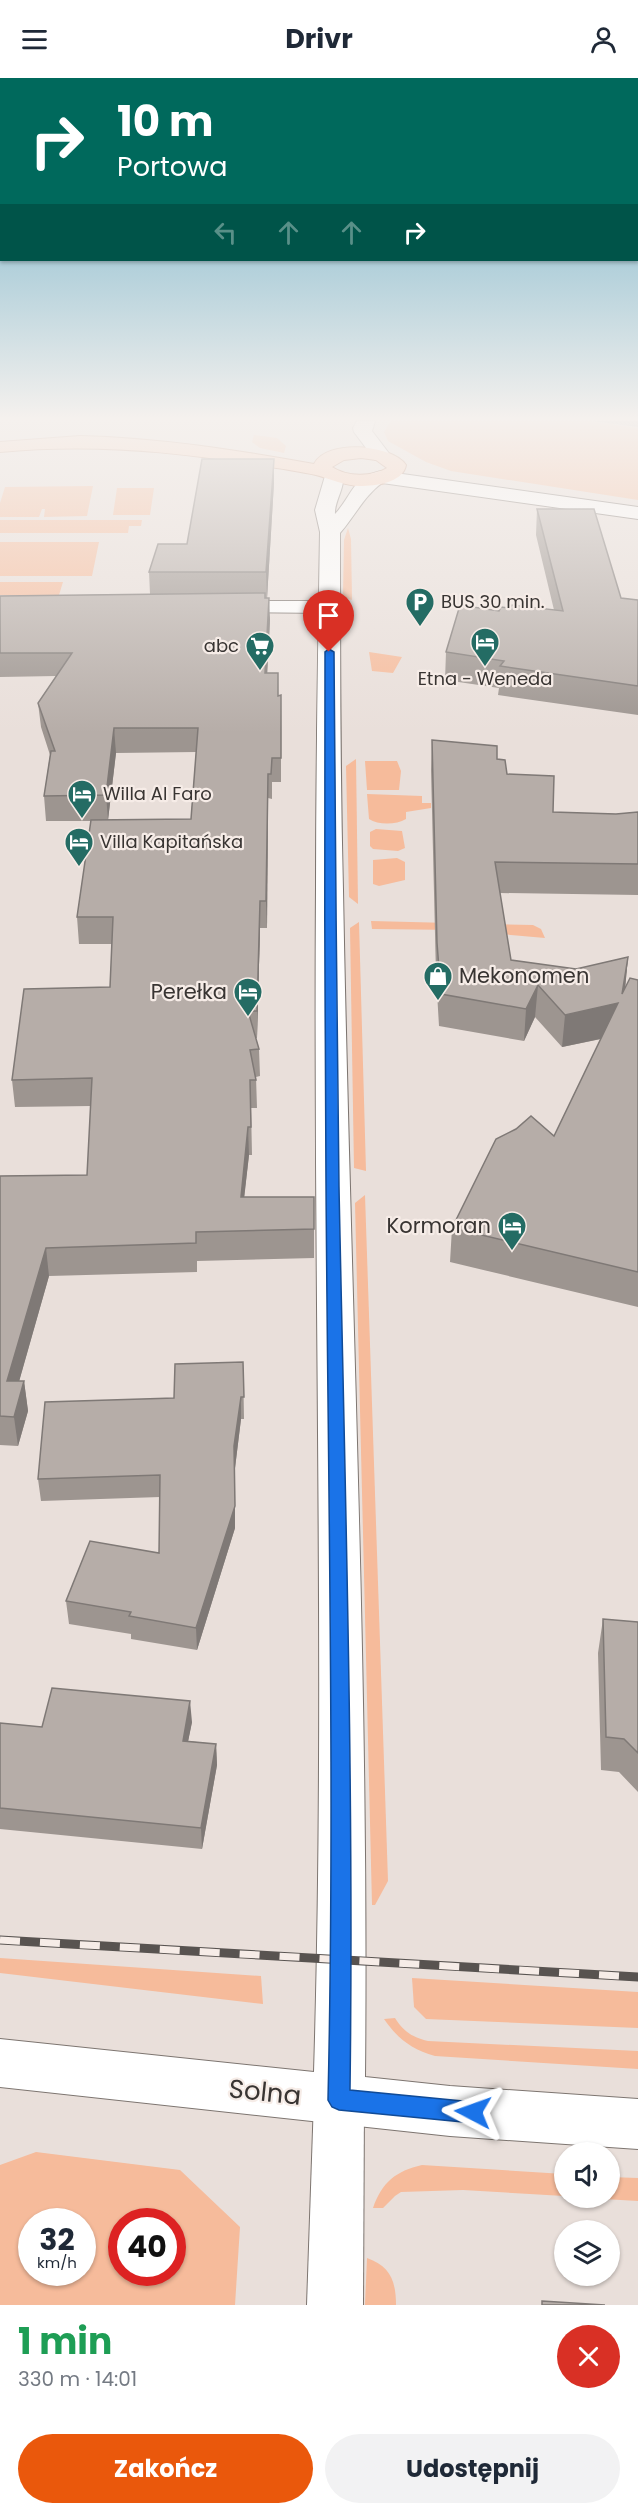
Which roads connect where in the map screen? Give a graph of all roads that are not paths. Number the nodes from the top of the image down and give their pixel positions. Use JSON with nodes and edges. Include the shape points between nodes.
{"nodes":[{"id":1,"x":329,"y":525,"type":"edge"},
{"id":2,"x":336,"y":525,"type":"edge"},
{"id":3,"x":331,"y":531,"type":"junction"},
{"id":4,"x":204,"y":607,"type":"edge"},
{"id":5,"x":328,"y":607,"type":"junction"},
{"id":6,"x":0,"y":2063,"type":"edge"},
{"id":7,"x":339,"y":2100,"type":"junction"},
{"id":8,"x":638,"y":2124,"type":"edge"},
{"id":9,"x":335,"y":2305,"type":"edge"}],
"edges":[{"from":1,"to":3,"type":"street"},
{"from":2,"to":3,"type":"street"},
{"from":3,"to":5,"type":"street"},
{"from":4,"to":5,"type":"street"},
{"from":5,"to":7,"type":"street","via":[[341,1690]]},
{"from":6,"to":7,"type":"street","name":"Solna"},
{"from":7,"to":8,"type":"street","name":"Solna"},
{"from":7,"to":9,"type":"street"}]}
